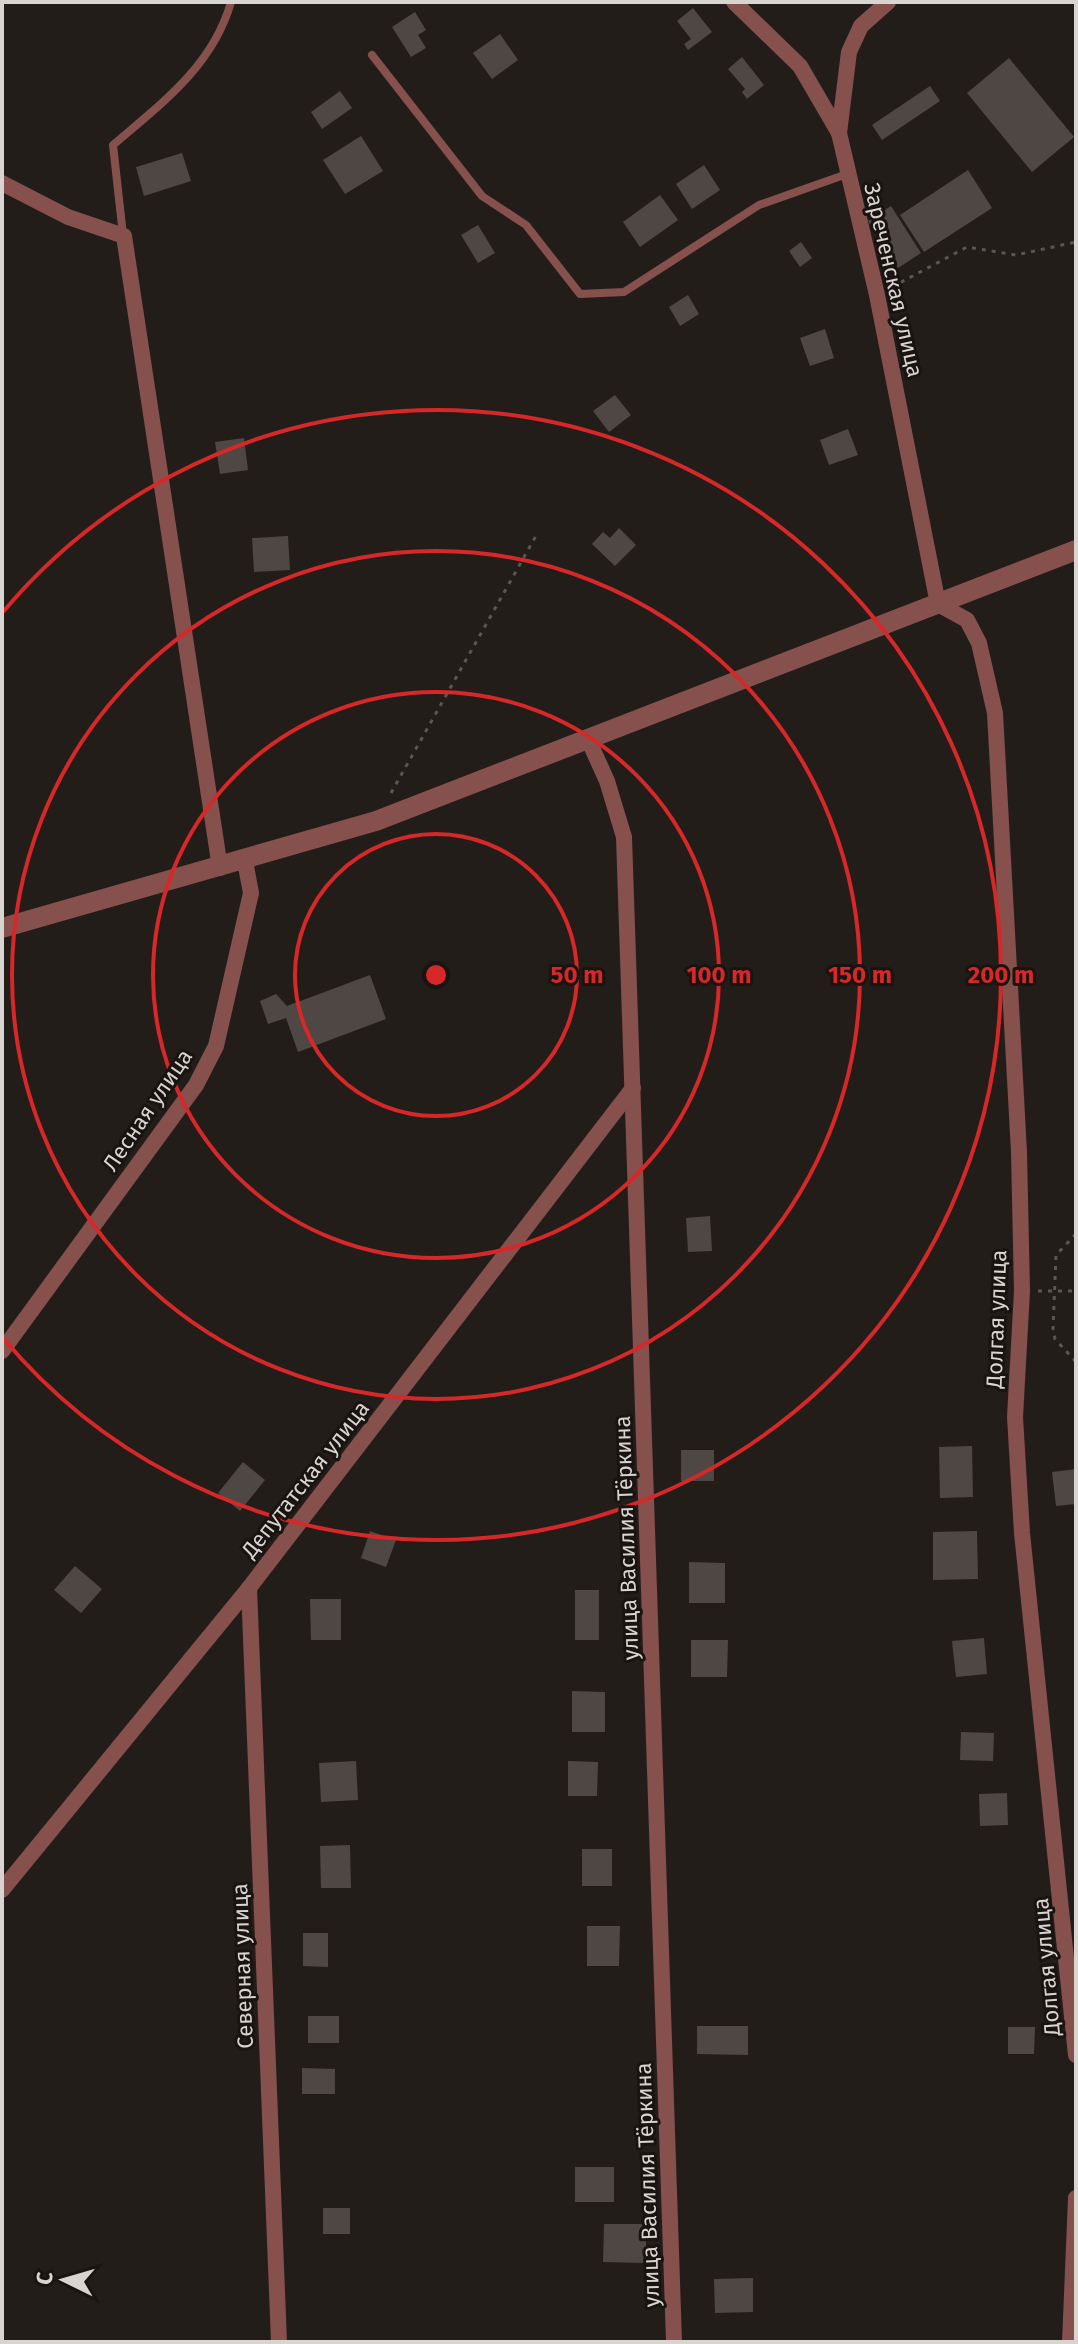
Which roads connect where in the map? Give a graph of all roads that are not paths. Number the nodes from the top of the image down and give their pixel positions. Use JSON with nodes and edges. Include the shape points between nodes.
{"nodes":[{"id":1,"x":231,"y":2,"type":"edge"},
{"id":2,"x":734,"y":2,"type":"edge"},
{"id":3,"x":888,"y":2,"type":"edge"},
{"id":4,"x":372,"y":55,"type":"dead end"},
{"id":5,"x":839,"y":133,"type":"junction"},
{"id":6,"x":847,"y":174,"type":"junction"},
{"id":7,"x":2,"y":183,"type":"edge"},
{"id":8,"x":124,"y":236,"type":"junction"},
{"id":9,"x":1076,"y":550,"type":"edge"},
{"id":10,"x":938,"y":604,"type":"junction"},
{"id":11,"x":588,"y":739,"type":"junction"},
{"id":12,"x":245,"y":861,"type":"junction"},
{"id":13,"x":220,"y":868,"type":"junction"},
{"id":14,"x":2,"y":928,"type":"edge"},
{"id":15,"x":633,"y":1088,"type":"junction"},
{"id":16,"x":2,"y":1351,"type":"edge"},
{"id":17,"x":249,"y":1588,"type":"junction"},
{"id":18,"x":2,"y":1890,"type":"edge"},
{"id":19,"x":1076,"y":2055,"type":"edge"},
{"id":20,"x":1076,"y":2198,"type":"edge"},
{"id":21,"x":279,"y":2342,"type":"edge"},
{"id":22,"x":674,"y":2342,"type":"edge"},
{"id":23,"x":1070,"y":2342,"type":"edge"}],
"edges":[{"from":1,"to":8,"type":"lane","via":[[223,30],[184,85],[113,145]]},
{"from":2,"to":5,"type":"street","name":"Зареченская улица","via":[[800,66]]},
{"from":3,"to":5,"type":"street","via":[[861,26],[849,52]]},
{"from":4,"to":6,"type":"lane","via":[[482,196],[526,225],[580,294],[624,292],[759,205]]},
{"from":5,"to":6,"type":"street","name":"Зареченская улица"},
{"from":6,"to":10,"type":"street","name":"Зареченская улица","via":[[877,295]]},
{"from":7,"to":8,"type":"street","via":[[68,217]]},
{"from":8,"to":13,"type":"street"},
{"from":9,"to":10,"type":"street"},
{"from":10,"to":11,"type":"street"},
{"from":10,"to":19,"type":"street","name":"Долгая улица","via":[[967,620],[979,643],[995,713],[1019,1152],[1022,1291],[1015,1417],[1022,1533]]},
{"from":11,"to":12,"type":"street","via":[[376,821]]},
{"from":11,"to":15,"type":"street","name":"улица Василия Тёркина","via":[[624,837]]},
{"from":12,"to":13,"type":"street"},
{"from":12,"to":16,"type":"street","name":"Лесная улица","via":[[251,893],[216,1046],[196,1085]]},
{"from":13,"to":14,"type":"street"},
{"from":15,"to":17,"type":"street","name":"Депутатская улица"},
{"from":15,"to":22,"type":"street","name":"улица Василия Тёркина"},
{"from":17,"to":18,"type":"street","name":"Депутатская улица"},
{"from":17,"to":21,"type":"street","name":"Северная улица"},
{"from":20,"to":23,"type":"street"}]}
